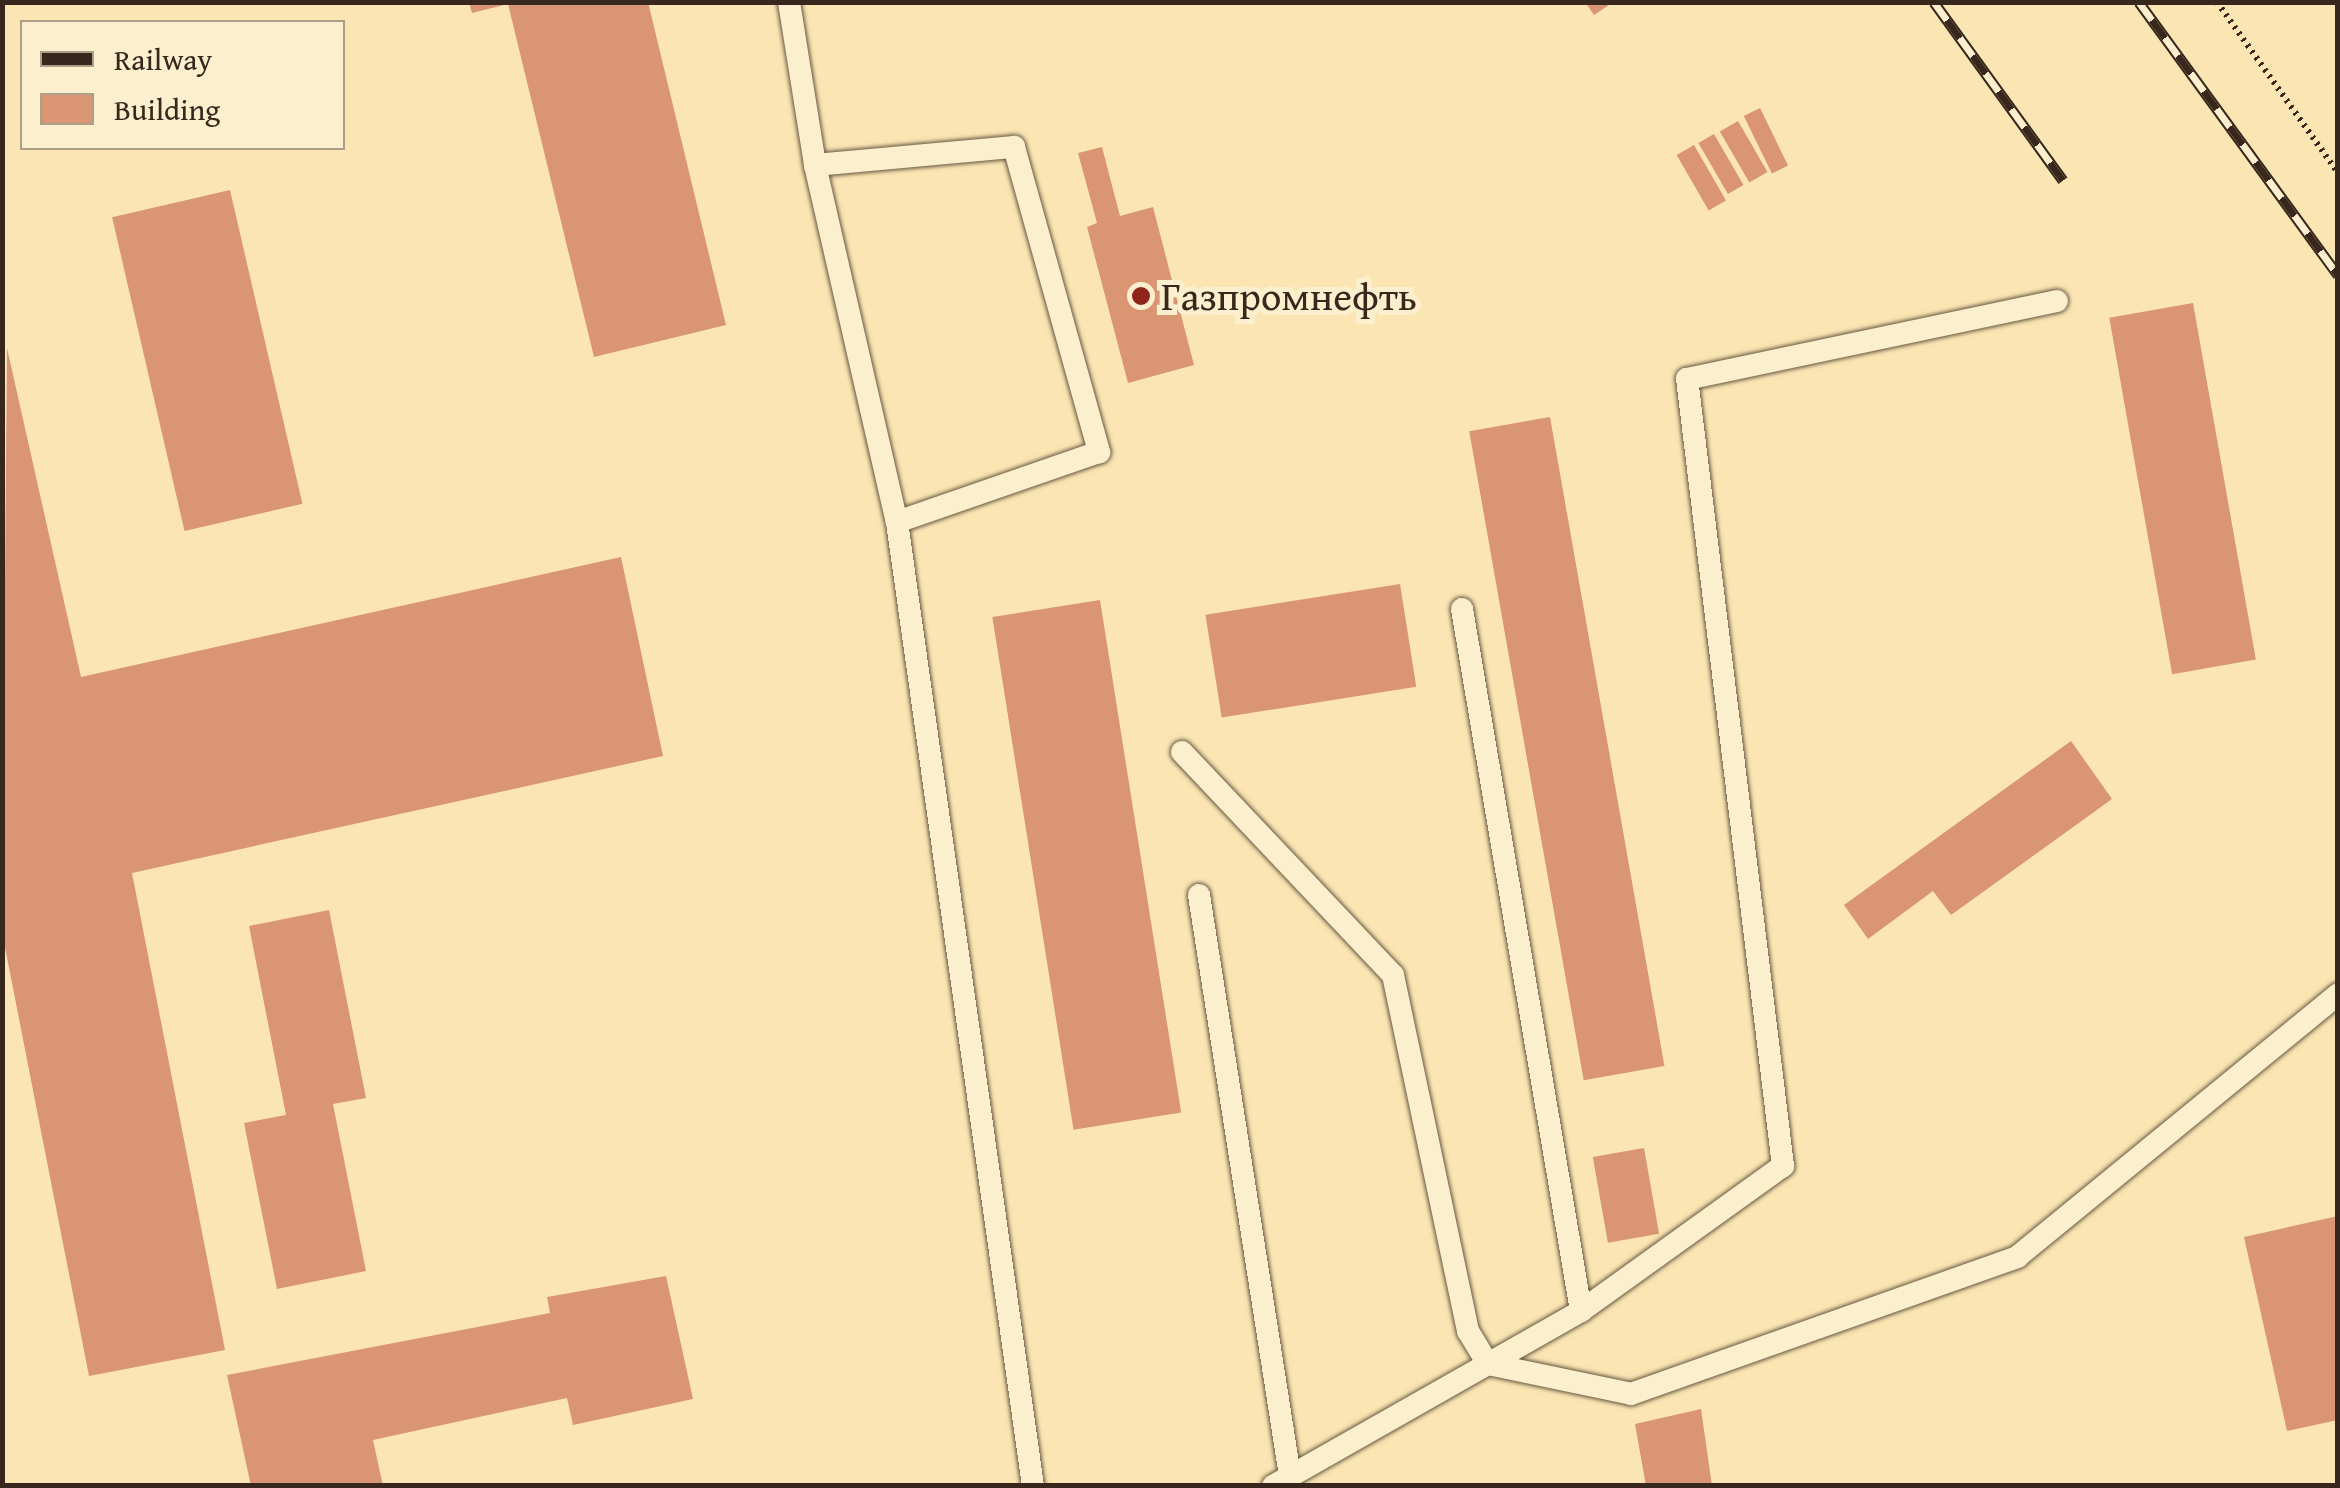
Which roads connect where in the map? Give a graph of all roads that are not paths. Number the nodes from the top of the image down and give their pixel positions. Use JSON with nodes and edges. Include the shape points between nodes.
{"nodes":[{"id":1,"x":789,"y":2,"type":"edge"},
{"id":2,"x":815,"y":165,"type":"junction"},
{"id":3,"x":2057,"y":300,"type":"dead end"},
{"id":4,"x":897,"y":522,"type":"junction"},
{"id":5,"x":1462,"y":609,"type":"dead end"},
{"id":6,"x":1182,"y":752,"type":"dead end"},
{"id":7,"x":1199,"y":895,"type":"dead end"},
{"id":8,"x":2338,"y":994,"type":"edge"},
{"id":9,"x":1582,"y":1311,"type":"junction"},
{"id":10,"x":1488,"y":1364,"type":"junction"},
{"id":11,"x":1282,"y":1481,"type":"edge"},
{"id":12,"x":1033,"y":1486,"type":"edge"}],
"edges":[{"from":1,"to":2,"type":"lane"},
{"from":2,"to":4,"type":"lane"},
{"from":2,"to":4,"type":"lane","via":[[1014,147],[1098,452]]},
{"from":3,"to":9,"type":"lane","via":[[1687,379],[1783,1166]]},
{"from":4,"to":12,"type":"lane"},
{"from":5,"to":9,"type":"lane"},
{"from":6,"to":10,"type":"lane","via":[[1393,974],[1468,1331]]},
{"from":7,"to":11,"type":"lane"},
{"from":8,"to":10,"type":"lane","via":[[2017,1256],[1631,1394]]},
{"from":9,"to":10,"type":"lane"},
{"from":10,"to":11,"type":"lane"}]}
